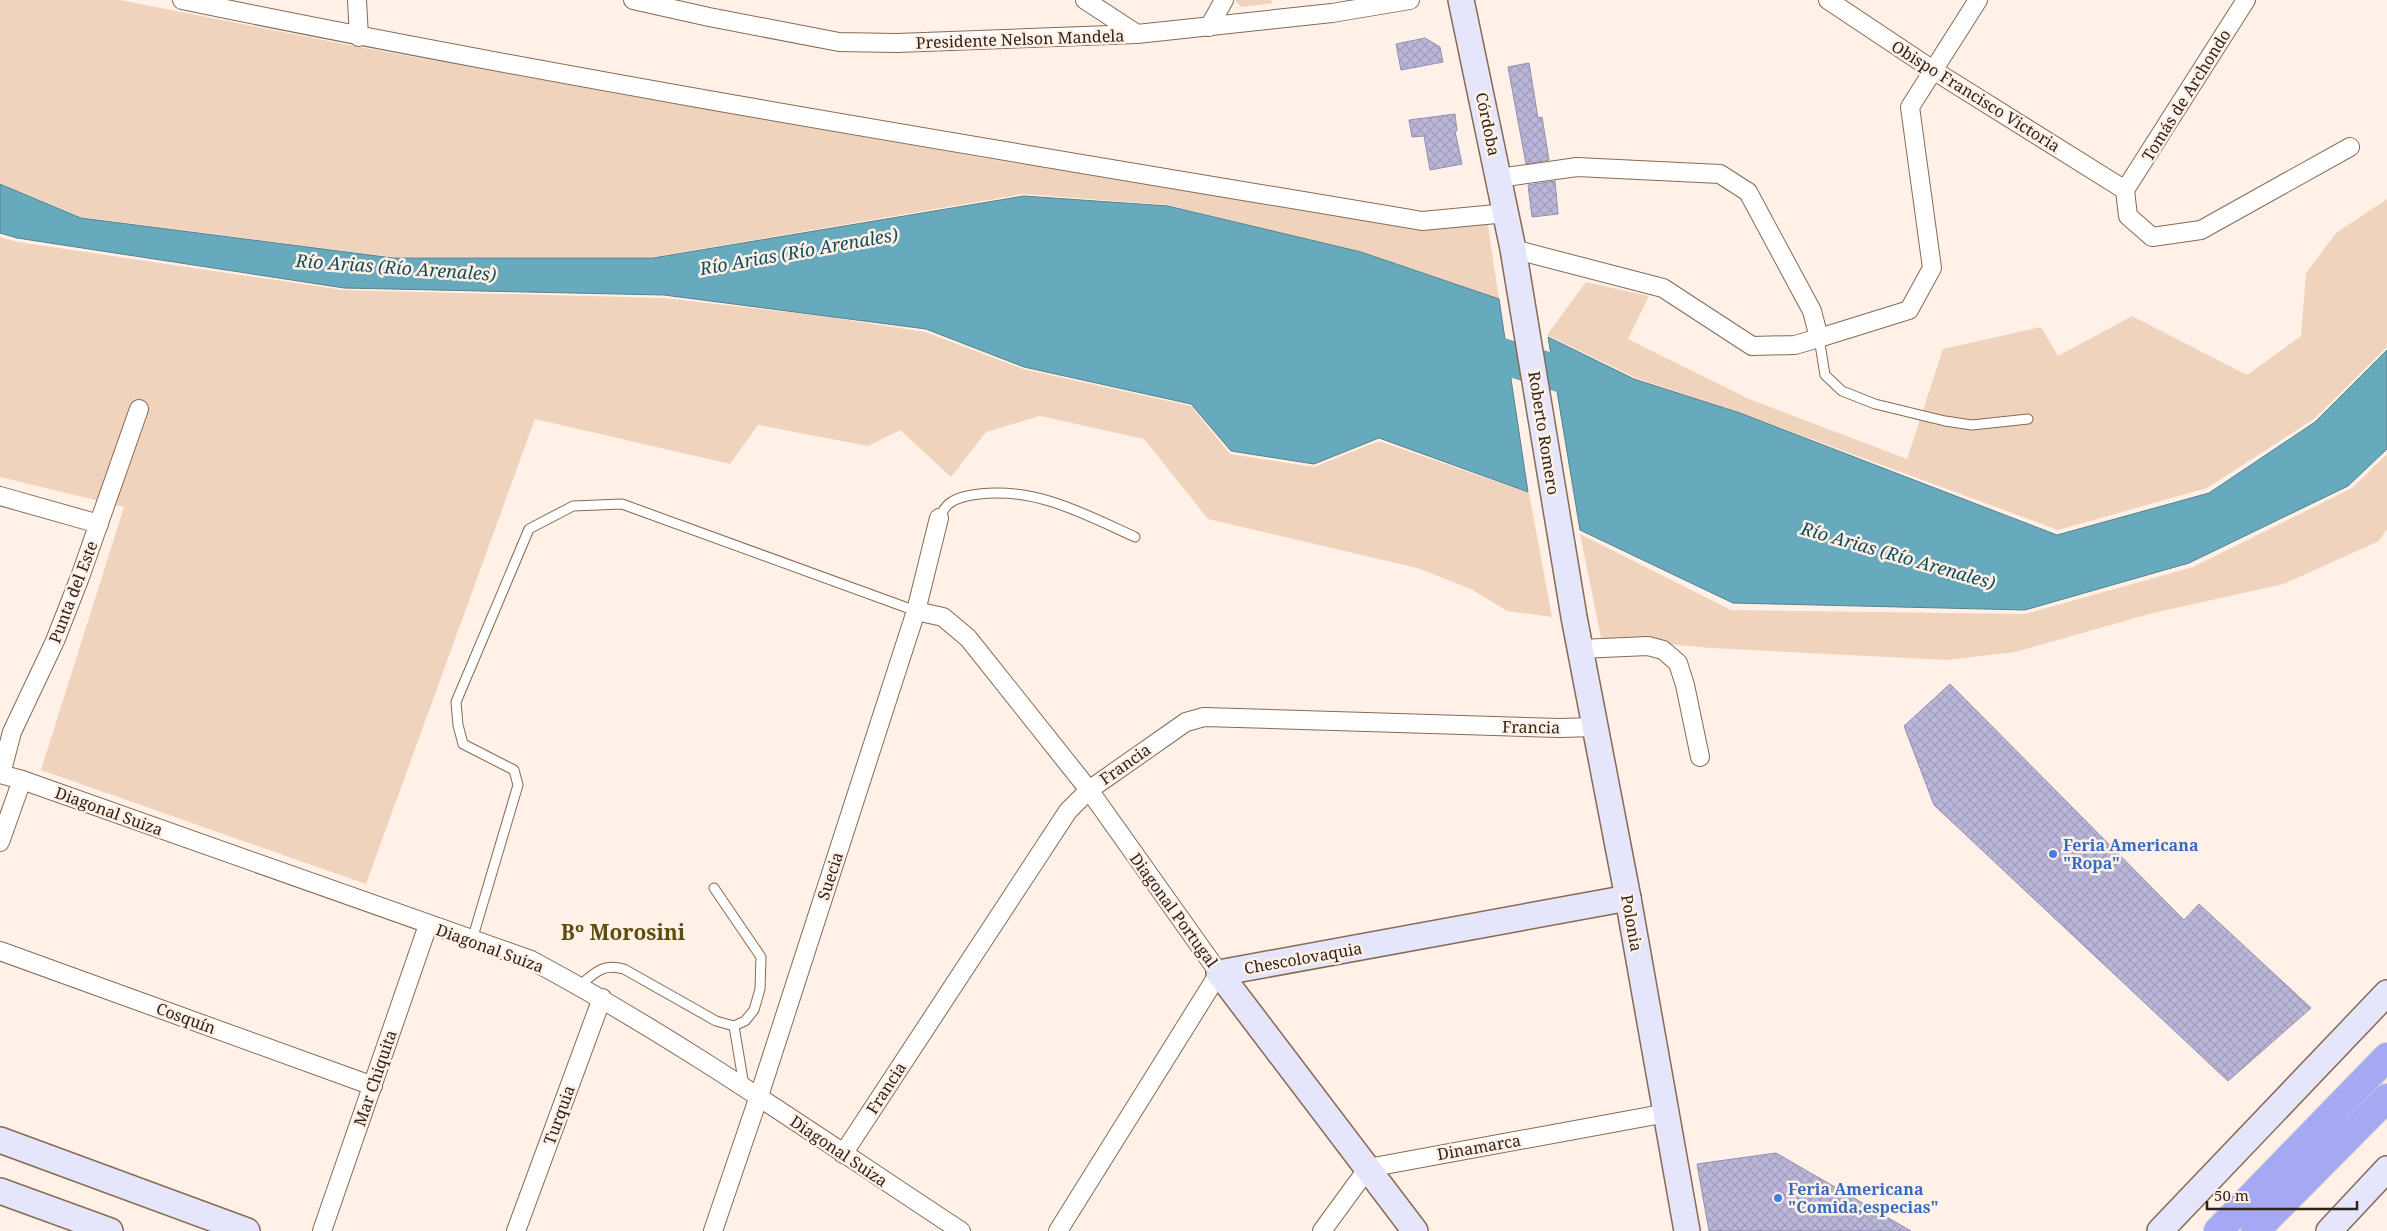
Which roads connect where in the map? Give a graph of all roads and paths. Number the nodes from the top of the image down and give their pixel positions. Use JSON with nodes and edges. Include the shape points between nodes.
{"nodes":[{"id":1,"x":182,"y":0,"type":"edge"},
{"id":2,"x":357,"y":0,"type":"edge"},
{"id":3,"x":633,"y":0,"type":"edge"},
{"id":4,"x":1085,"y":0,"type":"edge"},
{"id":5,"x":1224,"y":0,"type":"edge"},
{"id":6,"x":1410,"y":0,"type":"edge"},
{"id":7,"x":1461,"y":0,"type":"edge"},
{"id":8,"x":1828,"y":0,"type":"edge"},
{"id":9,"x":1978,"y":0,"type":"edge"},
{"id":10,"x":2246,"y":0,"type":"edge"},
{"id":11,"x":1209,"y":27,"type":"junction"},
{"id":12,"x":1137,"y":34,"type":"junction"},
{"id":13,"x":359,"y":36,"type":"junction"},
{"id":14,"x":1933,"y":70,"type":"junction"},
{"id":15,"x":2350,"y":147,"type":"dead end"},
{"id":16,"x":1499,"y":178,"type":"junction"},
{"id":17,"x":2126,"y":190,"type":"junction"},
{"id":18,"x":1506,"y":213,"type":"junction"},
{"id":19,"x":1514,"y":249,"type":"junction"},
{"id":20,"x":1819,"y":338,"type":"junction"},
{"id":21,"x":139,"y":409,"type":"dead end"},
{"id":22,"x":2028,"y":419,"type":"dead end"},
{"id":23,"x":0,"y":496,"type":"edge"},
{"id":24,"x":939,"y":518,"type":"joint"},
{"id":25,"x":99,"y":524,"type":"junction"},
{"id":26,"x":1135,"y":537,"type":"dead end"},
{"id":27,"x":916,"y":611,"type":"junction"},
{"id":28,"x":1574,"y":616,"type":"joint"},
{"id":29,"x":1580,"y":649,"type":"junction"},
{"id":30,"x":1595,"y":727,"type":"junction"},
{"id":31,"x":1700,"y":757,"type":"dead end"},
{"id":32,"x":0,"y":774,"type":"edge"},
{"id":33,"x":22,"y":780,"type":"junction"},
{"id":34,"x":1089,"y":790,"type":"junction"},
{"id":35,"x":0,"y":842,"type":"edge"},
{"id":36,"x":714,"y":888,"type":"dead end"},
{"id":37,"x":1628,"y":898,"type":"junction"},
{"id":38,"x":428,"y":925,"type":"junction"},
{"id":39,"x":472,"y":940,"type":"junction"},
{"id":40,"x":0,"y":951,"type":"edge"},
{"id":41,"x":1220,"y":973,"type":"junction"},
{"id":42,"x":579,"y":986,"type":"junction"},
{"id":43,"x":2386,"y":996,"type":"edge"},
{"id":44,"x":602,"y":998,"type":"junction"},
{"id":45,"x":734,"y":1026,"type":"junction"},
{"id":46,"x":2387,"y":1056,"type":"edge"},
{"id":47,"x":373,"y":1086,"type":"junction"},
{"id":48,"x":744,"y":1087,"type":"junction"},
{"id":49,"x":759,"y":1096,"type":"junction"},
{"id":50,"x":2387,"y":1098,"type":"edge"},
{"id":51,"x":1667,"y":1113,"type":"junction"},
{"id":52,"x":0,"y":1140,"type":"edge"},
{"id":53,"x":843,"y":1154,"type":"junction"},
{"id":54,"x":1368,"y":1168,"type":"junction"},
{"id":55,"x":2387,"y":1170,"type":"edge"},
{"id":56,"x":0,"y":1191,"type":"edge"},
{"id":57,"x":110,"y":1231,"type":"edge"},
{"id":58,"x":247,"y":1231,"type":"edge"},
{"id":59,"x":322,"y":1231,"type":"edge"},
{"id":60,"x":516,"y":1231,"type":"edge"},
{"id":61,"x":713,"y":1231,"type":"edge"},
{"id":62,"x":961,"y":1231,"type":"edge"},
{"id":63,"x":1058,"y":1231,"type":"edge"},
{"id":64,"x":1322,"y":1231,"type":"edge"},
{"id":65,"x":1416,"y":1231,"type":"edge"},
{"id":66,"x":1687,"y":1231,"type":"edge"},
{"id":67,"x":2160,"y":1231,"type":"edge"},
{"id":68,"x":2218,"y":1231,"type":"edge"},
{"id":69,"x":2255,"y":1231,"type":"edge"},
{"id":70,"x":2329,"y":1231,"type":"edge"}],
"edges":[{"from":1,"to":13,"type":"street"},
{"from":2,"to":13,"type":"street"},
{"from":3,"to":12,"type":"street","name":"Presidente Nelson Mandela","via":[[839,42],[897,43]]},
{"from":4,"to":12,"type":"street"},
{"from":5,"to":11,"type":"street"},
{"from":6,"to":11,"type":"street","name":"Presidente Nelson Mandela"},
{"from":7,"to":16,"type":"main road","name":"Córdoba"},
{"from":8,"to":14,"type":"street","name":"Obispo Francisco Victoria"},
{"from":9,"to":14,"type":"street"},
{"from":10,"to":17,"type":"street","name":"Tomás de Archondo"},
{"from":11,"to":12,"type":"street","name":"Presidente Nelson Mandela"},
{"from":13,"to":18,"type":"street","via":[[858,126],[1422,221]]},
{"from":14,"to":17,"type":"street","name":"Obispo Francisco Victoria"},
{"from":14,"to":20,"type":"street","via":[[1910,107],[1932,268],[1909,310]]},
{"from":15,"to":17,"type":"street","via":[[2201,230],[2152,237],[2128,216]]},
{"from":16,"to":18,"type":"main road","name":"Córdoba"},
{"from":16,"to":20,"type":"street","via":[[1577,167],[1720,174],[1748,192],[1812,311]]},
{"from":18,"to":19,"type":"main road","name":"Córdoba"},
{"from":19,"to":20,"type":"street","via":[[1663,288],[1752,346],[1795,345]]},
{"from":19,"to":28,"type":"main road","name":"Roberto Romero"},
{"from":20,"to":22,"type":"lane","via":[[1825,374],[1842,390],[1875,404],[1972,425]]},
{"from":21,"to":25,"type":"street","name":"Punta del Este"},
{"from":23,"to":25,"type":"street"},
{"from":24,"to":26,"type":"lane","via":[[949,503],[965,496],[993,492],[1027,494],[1082,512]]},
{"from":24,"to":27,"type":"street","name":"Suecia"},
{"from":25,"to":32,"type":"street","name":"Punta del Este","via":[[55,641],[12,732]]},
{"from":27,"to":34,"type":"street","name":"Diagonal Portugal","via":[[943,617],[968,638]]},
{"from":27,"to":39,"type":"lane","via":[[622,504],[573,506],[529,529],[456,702],[463,744],[514,770],[518,785]]},
{"from":27,"to":49,"type":"street","name":"Suecia"},
{"from":28,"to":29,"type":"main road","name":"Polonia"},
{"from":29,"to":30,"type":"main road","name":"Polonia"},
{"from":29,"to":31,"type":"street","via":[[1648,646],[1663,650],[1678,663]]},
{"from":30,"to":34,"type":"street","name":"Francia","via":[[1204,717],[1186,722]]},
{"from":30,"to":37,"type":"main road","name":"Polonia"},
{"from":32,"to":33,"type":"street","name":"Diagonal Suiza"},
{"from":33,"to":35,"type":"street"},
{"from":33,"to":38,"type":"street","name":"Diagonal Suiza"},
{"from":34,"to":41,"type":"street","name":"Diagonal Portugal"},
{"from":34,"to":53,"type":"street","name":"Francia","via":[[1068,811]]},
{"from":36,"to":45,"type":"lane","via":[[761,957],[760,989],[754,1010]]},
{"from":37,"to":41,"type":"main road","name":"Chescolovaquia"},
{"from":37,"to":51,"type":"main road","name":"Polonia"},
{"from":38,"to":39,"type":"street","name":"Diagonal Suiza"},
{"from":38,"to":47,"type":"street","name":"Mar Chiquita"},
{"from":39,"to":42,"type":"street","name":"Diagonal Suiza","via":[[530,960]]},
{"from":40,"to":47,"type":"street","name":"Cosquín"},
{"from":41,"to":54,"type":"main road","name":"Diagonal Portugal"},
{"from":41,"to":63,"type":"street"},
{"from":42,"to":44,"type":"street","name":"Diagonal Suiza"},
{"from":42,"to":45,"type":"lane","via":[[599,970],[611,966],[624,969],[716,1021]]},
{"from":43,"to":67,"type":"main road"},
{"from":44,"to":48,"type":"street","name":"Diagonal Suiza"},
{"from":44,"to":60,"type":"street","name":"Turquia"},
{"from":45,"to":48,"type":"lane"},
{"from":46,"to":68,"type":"highway"},
{"from":47,"to":59,"type":"street","name":"Mar Chiquita"},
{"from":48,"to":49,"type":"street","name":"Diagonal Suiza"},
{"from":49,"to":53,"type":"street","name":"Diagonal Suiza"},
{"from":49,"to":61,"type":"street","name":"Suecia"},
{"from":50,"to":69,"type":"highway"},
{"from":51,"to":54,"type":"street","name":"Dinamarca"},
{"from":51,"to":66,"type":"main road","name":"Polonia"},
{"from":52,"to":58,"type":"main road"},
{"from":53,"to":62,"type":"street","name":"Diagonal Suiza"},
{"from":54,"to":64,"type":"street"},
{"from":54,"to":65,"type":"main road","name":"Diagonal Portugal"},
{"from":55,"to":70,"type":"main road"},
{"from":56,"to":57,"type":"main road"}]}
